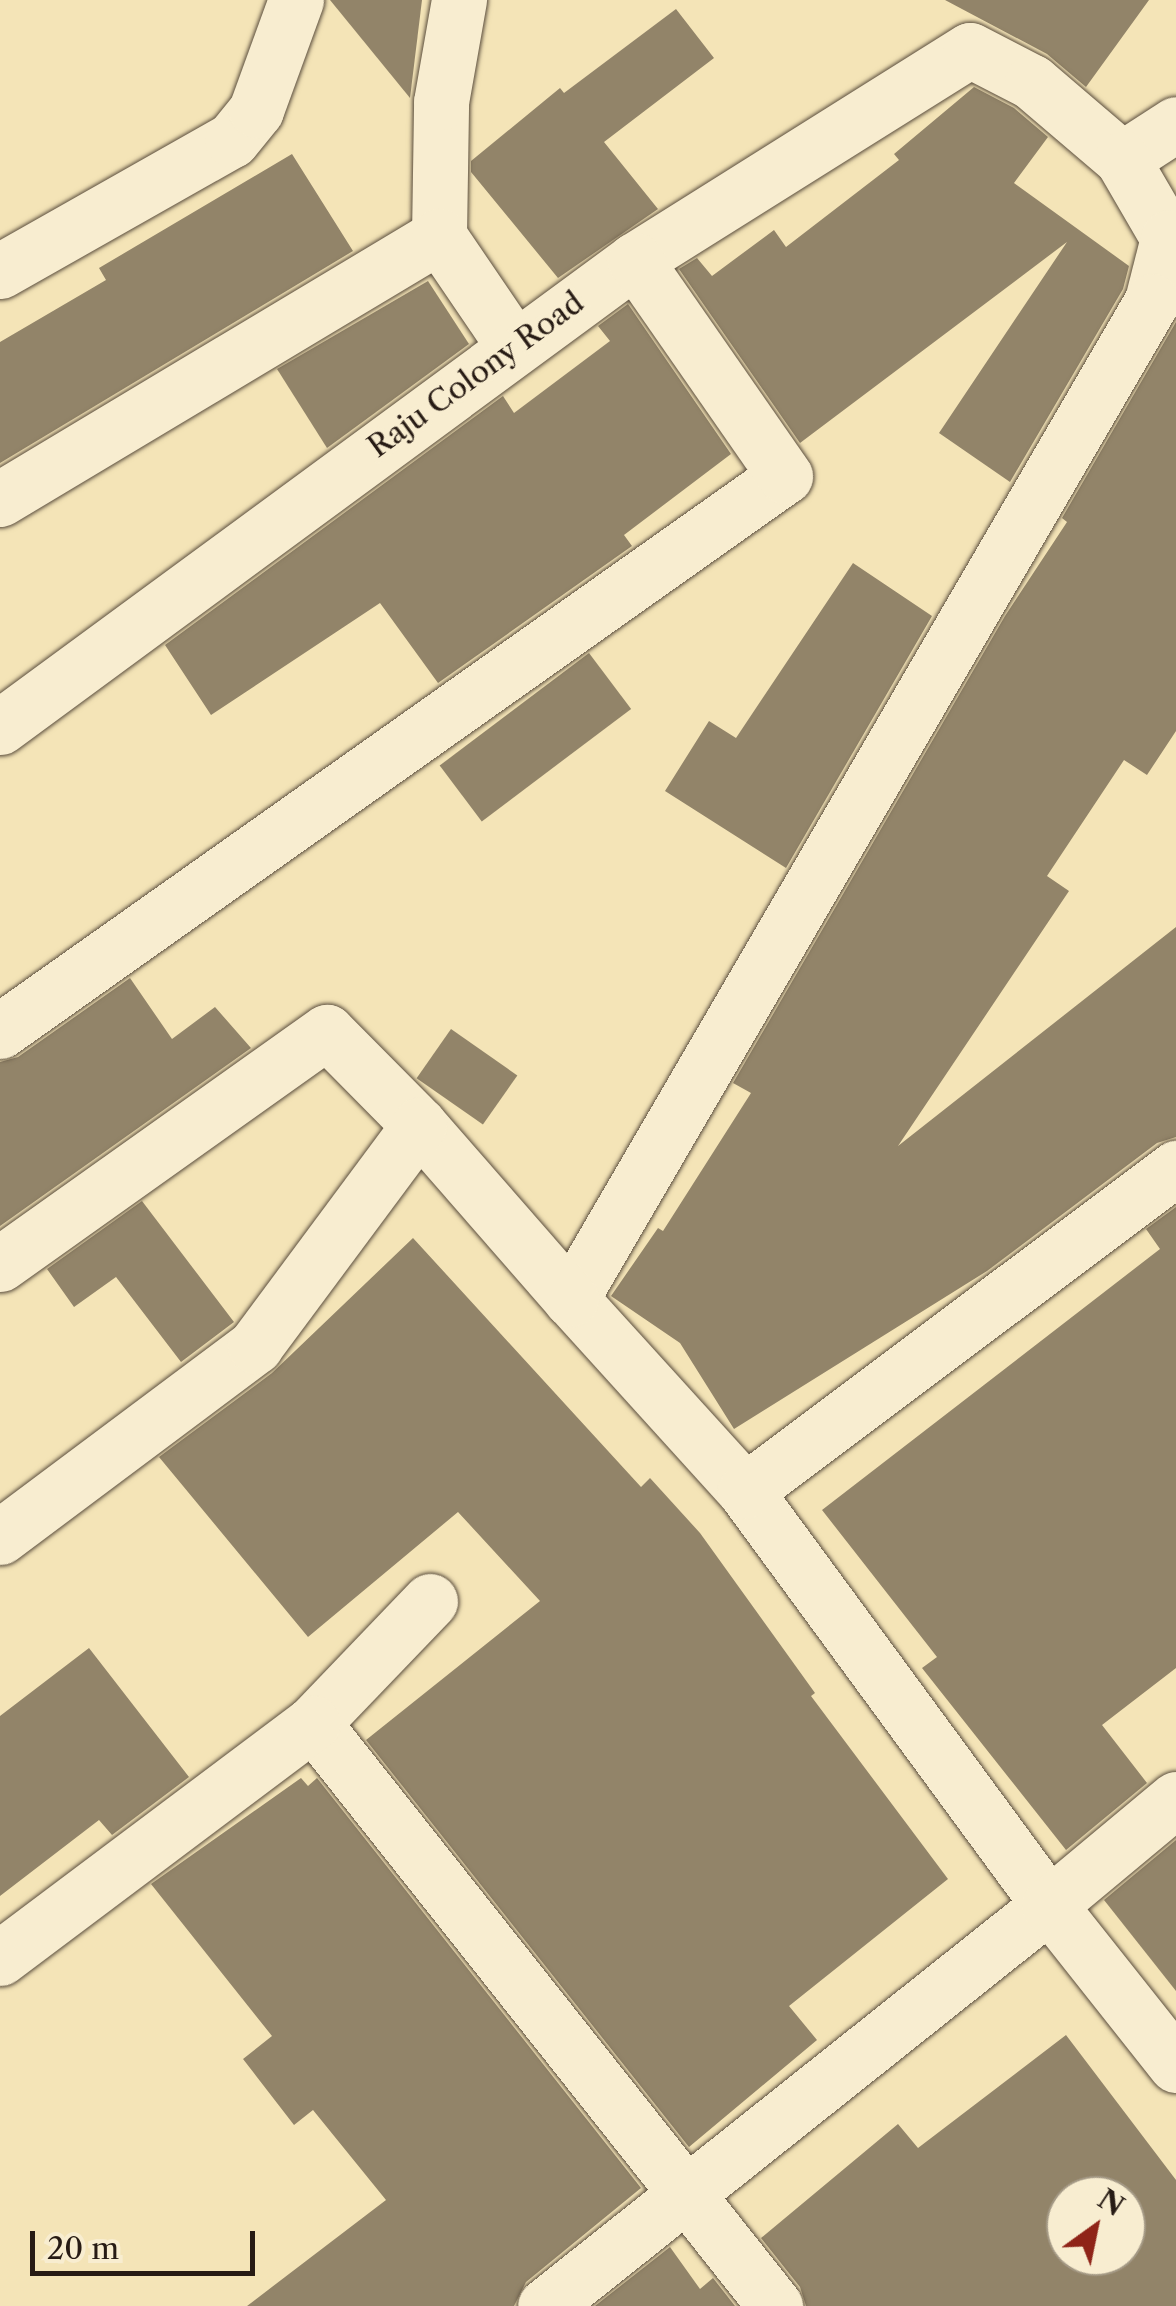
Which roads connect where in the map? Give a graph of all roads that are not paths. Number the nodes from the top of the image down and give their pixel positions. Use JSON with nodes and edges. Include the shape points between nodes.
{"nodes":[{"id":1,"x":296,"y":0,"type":"edge"},
{"id":2,"x":459,"y":0,"type":"edge"},
{"id":3,"x":1176,"y":124,"type":"edge"},
{"id":4,"x":1122,"y":160,"type":"junction"},
{"id":5,"x":439,"y":236,"type":"junction"},
{"id":6,"x":634,"y":260,"type":"junction"},
{"id":7,"x":0,"y":270,"type":"edge"},
{"id":8,"x":1164,"y":308,"type":"edge"},
{"id":9,"x":514,"y":346,"type":"junction"},
{"id":10,"x":0,"y":499,"type":"edge"},
{"id":11,"x":0,"y":727,"type":"edge"},
{"id":12,"x":0,"y":1031,"type":"edge"},
{"id":13,"x":419,"y":1124,"type":"junction"},
{"id":14,"x":1176,"y":1168,"type":"edge"},
{"id":15,"x":0,"y":1264,"type":"edge"},
{"id":16,"x":570,"y":1299,"type":"junction"},
{"id":17,"x":745,"y":1491,"type":"junction"},
{"id":18,"x":0,"y":1537,"type":"edge"},
{"id":19,"x":430,"y":1601,"type":"dead end"},
{"id":20,"x":314,"y":1724,"type":"junction"},
{"id":21,"x":1176,"y":1799,"type":"edge"},
{"id":22,"x":1049,"y":1905,"type":"junction"},
{"id":23,"x":0,"y":1958,"type":"edge"},
{"id":24,"x":1176,"y":2065,"type":"edge"},
{"id":25,"x":686,"y":2192,"type":"junction"},
{"id":26,"x":546,"y":2306,"type":"edge"},
{"id":27,"x":776,"y":2306,"type":"edge"}],
"edges":[{"from":1,"to":7,"type":"street","via":[[256,110],[232,140]]},
{"from":2,"to":5,"type":"street","via":[[441,102]]},
{"from":3,"to":4,"type":"street"},
{"from":4,"to":6,"type":"street","name":"Raju Colony Road","via":[[1032,82],[970,50]]},
{"from":4,"to":8,"type":"street","via":[[1168,238]]},
{"from":5,"to":9,"type":"street"},
{"from":5,"to":10,"type":"street"},
{"from":6,"to":9,"type":"street","name":"Raju Colony Road"},
{"from":6,"to":12,"type":"street","via":[[785,476]]},
{"from":8,"to":16,"type":"street"},
{"from":9,"to":11,"type":"street","name":"Raju Colony Road"},
{"from":13,"to":15,"type":"street","via":[[326,1032]]},
{"from":13,"to":16,"type":"street"},
{"from":13,"to":18,"type":"street","via":[[256,1346]]},
{"from":14,"to":17,"type":"street"},
{"from":16,"to":17,"type":"street"},
{"from":17,"to":22,"type":"street"},
{"from":19,"to":20,"type":"street"},
{"from":20,"to":23,"type":"street"},
{"from":20,"to":25,"type":"street"},
{"from":21,"to":22,"type":"street"},
{"from":22,"to":24,"type":"street"},
{"from":22,"to":25,"type":"street"},
{"from":25,"to":26,"type":"street"},
{"from":25,"to":27,"type":"street"}]}
